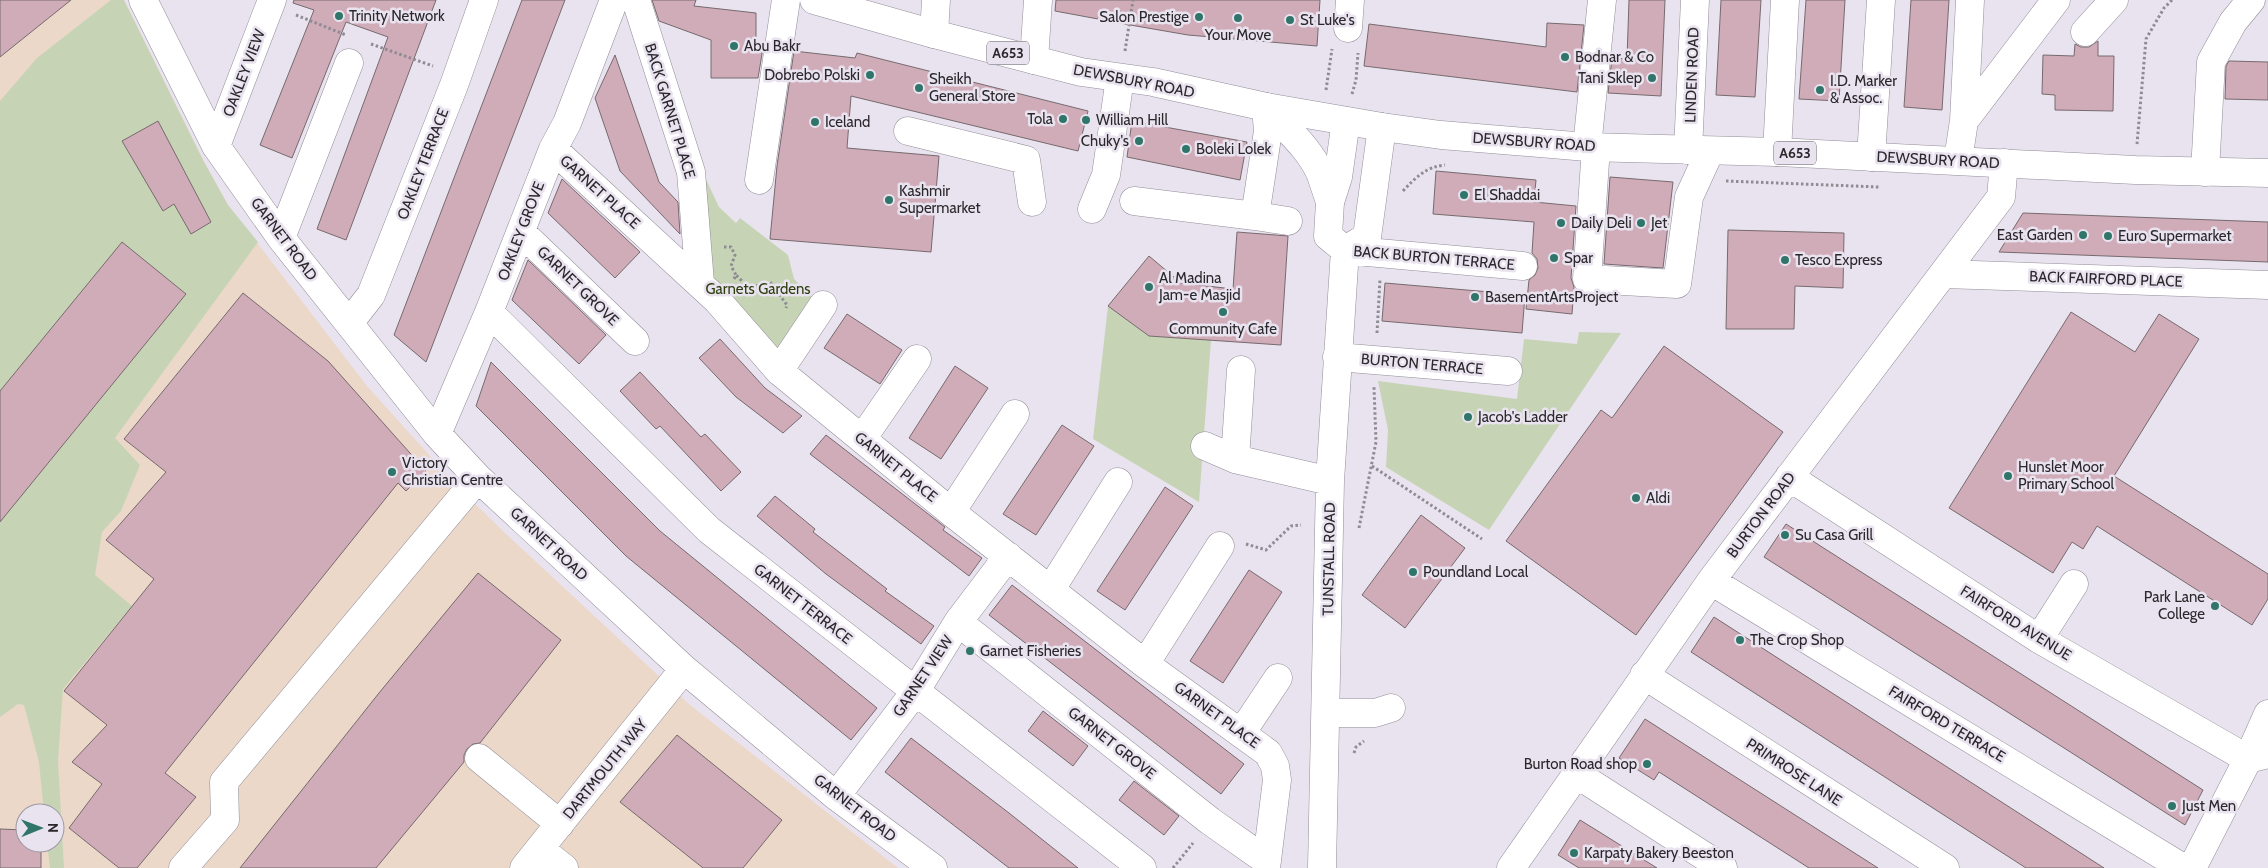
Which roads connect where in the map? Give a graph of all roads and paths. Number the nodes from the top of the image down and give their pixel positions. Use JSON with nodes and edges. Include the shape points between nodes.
{"nodes":[{"id":1,"x":142,"y":0,"type":"edge"},
{"id":2,"x":272,"y":0,"type":"edge"},
{"id":3,"x":484,"y":0,"type":"edge"},
{"id":4,"x":614,"y":0,"type":"edge"},
{"id":5,"x":636,"y":0,"type":"edge"},
{"id":6,"x":786,"y":0,"type":"edge"},
{"id":7,"x":814,"y":0,"type":"edge"},
{"id":8,"x":936,"y":0,"type":"edge"},
{"id":9,"x":1038,"y":0,"type":"edge"},
{"id":10,"x":1133,"y":0,"type":"edge"},
{"id":11,"x":1350,"y":0,"type":"edge"},
{"id":12,"x":1602,"y":0,"type":"edge"},
{"id":13,"x":1695,"y":0,"type":"edge"},
{"id":14,"x":1785,"y":0,"type":"edge"},
{"id":15,"x":1881,"y":0,"type":"edge"},
{"id":16,"x":1970,"y":0,"type":"edge"},
{"id":17,"x":2056,"y":0,"type":"edge"},
{"id":18,"x":2114,"y":0,"type":"edge"},
{"id":19,"x":2172,"y":0,"type":"edge"},
{"id":20,"x":2251,"y":0,"type":"edge"},
{"id":21,"x":853,"y":6,"type":"edge"},
{"id":22,"x":1348,"y":28,"type":"junction"},
{"id":23,"x":2085,"y":32,"type":"dead end"},
{"id":24,"x":934,"y":34,"type":"junction"},
{"id":25,"x":1126,"y":49,"type":"dead end"},
{"id":26,"x":1034,"y":60,"type":"junction"},
{"id":27,"x":349,"y":63,"type":"dead end"},
{"id":28,"x":1120,"y":78,"type":"junction"},
{"id":29,"x":1326,"y":91,"type":"dead end"},
{"id":30,"x":1352,"y":95,"type":"dead end"},
{"id":31,"x":1266,"y":107,"type":"junction"},
{"id":32,"x":1346,"y":121,"type":"junction"},
{"id":33,"x":1964,"y":121,"type":"junction"},
{"id":34,"x":1382,"y":127,"type":"junction"},
{"id":35,"x":908,"y":131,"type":"dead end"},
{"id":36,"x":216,"y":146,"type":"junction"},
{"id":37,"x":1592,"y":147,"type":"junction"},
{"id":38,"x":553,"y":149,"type":"junction"},
{"id":39,"x":1699,"y":150,"type":"junction"},
{"id":40,"x":1777,"y":152,"type":"junction"},
{"id":41,"x":1871,"y":157,"type":"junction"},
{"id":42,"x":1958,"y":160,"type":"junction"},
{"id":43,"x":2004,"y":163,"type":"junction"},
{"id":44,"x":2135,"y":170,"type":"junction"},
{"id":45,"x":2204,"y":172,"type":"junction"},
{"id":46,"x":2268,"y":173,"type":"edge"},
{"id":47,"x":759,"y":180,"type":"dead end"},
{"id":48,"x":1134,"y":201,"type":"dead end"},
{"id":49,"x":1032,"y":202,"type":"dead end"},
{"id":50,"x":1330,"y":202,"type":"junction"},
{"id":51,"x":1092,"y":209,"type":"dead end"},
{"id":52,"x":1255,"y":216,"type":"junction"},
{"id":53,"x":1288,"y":221,"type":"dead end"},
{"id":54,"x":521,"y":232,"type":"junction"},
{"id":55,"x":281,"y":238,"type":"junction"},
{"id":56,"x":1345,"y":250,"type":"junction"},
{"id":57,"x":1382,"y":254,"type":"junction"},
{"id":58,"x":1524,"y":266,"type":"dead end"},
{"id":59,"x":1944,"y":274,"type":"junction"},
{"id":60,"x":2268,"y":285,"type":"edge"},
{"id":61,"x":709,"y":291,"type":"junction"},
{"id":62,"x":823,"y":305,"type":"dead end"},
{"id":63,"x":489,"y":312,"type":"junction"},
{"id":64,"x":783,"y":313,"type":"dead end"},
{"id":65,"x":350,"y":322,"type":"junction"},
{"id":66,"x":635,"y":340,"type":"dead end"},
{"id":67,"x":1337,"y":357,"type":"junction"},
{"id":68,"x":917,"y":359,"type":"dead end"},
{"id":69,"x":1375,"y":359,"type":"junction"},
{"id":70,"x":1241,"y":370,"type":"dead end"},
{"id":71,"x":1508,"y":370,"type":"dead end"},
{"id":72,"x":780,"y":371,"type":"junction"},
{"id":73,"x":1015,"y":414,"type":"dead end"},
{"id":74,"x":437,"y":434,"type":"junction"},
{"id":75,"x":862,"y":439,"type":"junction"},
{"id":76,"x":1205,"y":446,"type":"dead end"},
{"id":77,"x":1235,"y":459,"type":"junction"},
{"id":78,"x":1372,"y":466,"type":"junction"},
{"id":79,"x":1790,"y":477,"type":"junction"},
{"id":80,"x":478,"y":478,"type":"junction"},
{"id":81,"x":1330,"y":481,"type":"junction"},
{"id":82,"x":1118,"y":482,"type":"dead end"},
{"id":83,"x":951,"y":512,"type":"junction"},
{"id":84,"x":1329,"y":523,"type":"junction"},
{"id":85,"x":1358,"y":534,"type":"dead end"},
{"id":86,"x":1482,"y":539,"type":"dead end"},
{"id":87,"x":1220,"y":546,"type":"joint"},
{"id":88,"x":1008,"y":556,"type":"junction"},
{"id":89,"x":1711,"y":581,"type":"junction"},
{"id":90,"x":2074,"y":584,"type":"dead end"},
{"id":91,"x":1051,"y":589,"type":"junction"},
{"id":92,"x":958,"y":622,"type":"junction"},
{"id":93,"x":2039,"y":639,"type":"junction"},
{"id":94,"x":1146,"y":664,"type":"junction"},
{"id":95,"x":684,"y":669,"type":"junction"},
{"id":96,"x":1644,"y":675,"type":"junction"},
{"id":97,"x":1278,"y":678,"type":"dead end"},
{"id":98,"x":915,"y":692,"type":"junction"},
{"id":99,"x":1383,"y":710,"type":"joint"},
{"id":100,"x":1326,"y":713,"type":"junction"},
{"id":101,"x":2268,"y":714,"type":"edge"},
{"id":102,"x":1242,"y":732,"type":"junction"},
{"id":103,"x":1353,"y":756,"type":"dead end"},
{"id":104,"x":2258,"y":756,"type":"edge"},
{"id":105,"x":479,"y":758,"type":"dead end"},
{"id":106,"x":1578,"y":775,"type":"junction"},
{"id":107,"x":836,"y":796,"type":"junction"},
{"id":108,"x":560,"y":824,"type":"junction"},
{"id":109,"x":532,"y":859,"type":"edge"},
{"id":110,"x":1267,"y":865,"type":"edge"},
{"id":111,"x":183,"y":868,"type":"edge"},
{"id":112,"x":564,"y":868,"type":"edge"},
{"id":113,"x":934,"y":868,"type":"edge"},
{"id":114,"x":1142,"y":868,"type":"edge"},
{"id":115,"x":1322,"y":868,"type":"edge"},
{"id":116,"x":1511,"y":868,"type":"edge"},
{"id":117,"x":1723,"y":868,"type":"edge"},
{"id":118,"x":1945,"y":868,"type":"edge"},
{"id":119,"x":2183,"y":868,"type":"edge"},
{"id":120,"x":2192,"y":868,"type":"edge"}],
"edges":[{"from":1,"to":36,"type":"street","name":"GARNET ROAD"},
{"from":2,"to":36,"type":"street","name":"OAKLEY VIEW"},
{"from":3,"to":65,"type":"street","name":"OAKLEY TERRACE","via":[[371,295]]},
{"from":4,"to":38,"type":"street","name":"OAKLEY GROVE","via":[[567,123]]},
{"from":5,"to":61,"type":"street","name":"BACK GARNET PLACE","via":[[691,172]]},
{"from":6,"to":47,"type":"street"},
{"from":7,"to":21,"type":"street","name":"DEWSBURY ROAD","number":"A653"},
{"from":8,"to":24,"type":"street"},
{"from":9,"to":26,"type":"street"},
{"from":10,"to":25,"type":"path"},
{"from":11,"to":22,"type":"street"},
{"from":12,"to":37,"type":"street"},
{"from":13,"to":39,"type":"street","name":"LINDEN ROAD","via":[[1690,96]]},
{"from":14,"to":40,"type":"street"},
{"from":15,"to":41,"type":"street"},
{"from":16,"to":33,"type":"street"},
{"from":17,"to":33,"type":"street"},
{"from":18,"to":23,"type":"street"},
{"from":19,"to":44,"type":"path","via":[[2146,39]]},
{"from":20,"to":45,"type":"street","via":[[2233,22],[2211,62]]},
{"from":21,"to":24,"type":"street","name":"DEWSBURY ROAD","number":"A653"},
{"from":22,"to":29,"type":"path","via":[[1333,35]]},
{"from":22,"to":30,"type":"path","via":[[1359,39]]},
{"from":24,"to":26,"type":"street","name":"DEWSBURY ROAD","number":"A653"},
{"from":26,"to":28,"type":"street","name":"DEWSBURY ROAD","number":"A653"},
{"from":27,"to":55,"type":"street"},
{"from":28,"to":31,"type":"street","name":"DEWSBURY ROAD","number":"A653","via":[[1154,82]]},
{"from":28,"to":51,"type":"street","via":[[1106,175]]},
{"from":31,"to":32,"type":"street","name":"DEWSBURY ROAD","number":"A653"},
{"from":31,"to":50,"type":"street","via":[[1298,140],[1312,160]]},
{"from":31,"to":52,"type":"street","via":[[1268,130]]},
{"from":32,"to":34,"type":"street","name":"DEWSBURY ROAD","number":"A653"},
{"from":32,"to":50,"type":"street","via":[[1338,178]]},
{"from":33,"to":42,"type":"street"},
{"from":34,"to":37,"type":"street","name":"DEWSBURY ROAD","number":"A653"},
{"from":34,"to":56,"type":"street","via":[[1367,237]]},
{"from":35,"to":49,"type":"street","via":[[1026,160]]},
{"from":36,"to":55,"type":"street","name":"GARNET ROAD"},
{"from":37,"to":39,"type":"street","name":"DEWSBURY ROAD","number":"A653"},
{"from":37,"to":39,"type":"street","via":[[1587,279],[1676,284]]},
{"from":38,"to":54,"type":"street","name":"OAKLEY GROVE"},
{"from":38,"to":61,"type":"street","name":"GARNET PLACE"},
{"from":39,"to":40,"type":"street","name":"DEWSBURY ROAD","number":"A653"},
{"from":40,"to":41,"type":"street","name":"DEWSBURY ROAD","number":"A653"},
{"from":41,"to":42,"type":"street","name":"DEWSBURY ROAD","number":"A653"},
{"from":42,"to":43,"type":"street","name":"DEWSBURY ROAD","number":"A653"},
{"from":43,"to":44,"type":"street","name":"DEWSBURY ROAD","number":"A653"},
{"from":43,"to":59,"type":"street","name":"BURTON ROAD","via":[[2001,197]]},
{"from":44,"to":45,"type":"street","name":"DEWSBURY ROAD","number":"A653"},
{"from":45,"to":46,"type":"street","name":"DEWSBURY ROAD","number":"A653"},
{"from":48,"to":52,"type":"street"},
{"from":50,"to":56,"type":"street","via":[[1328,236]]},
{"from":52,"to":53,"type":"street"},
{"from":54,"to":63,"type":"street","name":"OAKLEY GROVE"},
{"from":54,"to":66,"type":"street","name":"GARNET GROVE"},
{"from":55,"to":65,"type":"street","name":"GARNET ROAD"},
{"from":56,"to":57,"type":"street","name":"BACK BURTON TERRACE"},
{"from":56,"to":67,"type":"street","name":"TUNSTALL ROAD"},
{"from":57,"to":58,"type":"street","name":"BACK BURTON TERRACE"},
{"from":57,"to":69,"type":"path"},
{"from":59,"to":60,"type":"street","name":"BACK FAIRFORD PLACE"},
{"from":59,"to":79,"type":"street","name":"BURTON ROAD"},
{"from":61,"to":64,"type":"path","via":[[736,276],[749,288],[770,282],[787,305]]},
{"from":61,"to":72,"type":"street","name":"GARNET PLACE"},
{"from":62,"to":72,"type":"street"},
{"from":63,"to":74,"type":"street","name":"OAKLEY GROVE"},
{"from":63,"to":98,"type":"street","name":"GARNET TERRACE","via":[[709,530]]},
{"from":65,"to":74,"type":"street","name":"GARNET ROAD"},
{"from":67,"to":69,"type":"street","name":"BURTON TERRACE"},
{"from":67,"to":81,"type":"street","name":"TUNSTALL ROAD"},
{"from":68,"to":75,"type":"street"},
{"from":69,"to":71,"type":"street","name":"BURTON TERRACE"},
{"from":69,"to":78,"type":"path","via":[[1376,442]]},
{"from":70,"to":77,"type":"street"},
{"from":72,"to":75,"type":"street","name":"GARNET PLACE"},
{"from":73,"to":83,"type":"street"},
{"from":74,"to":80,"type":"street","name":"GARNET ROAD"},
{"from":75,"to":83,"type":"street","name":"GARNET PLACE"},
{"from":76,"to":77,"type":"street"},
{"from":77,"to":81,"type":"street"},
{"from":78,"to":85,"type":"path"},
{"from":78,"to":86,"type":"path"},
{"from":79,"to":89,"type":"street","name":"BURTON ROAD"},
{"from":79,"to":93,"type":"street","name":"FAIRFORD AVENUE"},
{"from":80,"to":95,"type":"street","name":"GARNET ROAD"},
{"from":80,"to":111,"type":"street","via":[[224,782],[225,820]]},
{"from":81,"to":84,"type":"street","name":"TUNSTALL ROAD"},
{"from":82,"to":91,"type":"street"},
{"from":83,"to":88,"type":"street","name":"GARNET PLACE"},
{"from":84,"to":87,"type":"path","via":[[1291,526],[1266,550],[1249,544]]},
{"from":84,"to":100,"type":"street","name":"TUNSTALL ROAD"},
{"from":87,"to":94,"type":"street"},
{"from":88,"to":91,"type":"street","name":"GARNET PLACE"},
{"from":88,"to":92,"type":"street","name":"GARNET VIEW"},
{"from":89,"to":96,"type":"street","name":"BURTON ROAD"},
{"from":89,"to":119,"type":"street","name":"FAIRFORD TERRACE"},
{"from":90,"to":93,"type":"street"},
{"from":91,"to":94,"type":"street","name":"GARNET PLACE"},
{"from":92,"to":98,"type":"street","name":"GARNET VIEW"},
{"from":92,"to":110,"type":"street","name":"GARNET GROVE"},
{"from":93,"to":104,"type":"street","name":"FAIRFORD AVENUE"},
{"from":94,"to":102,"type":"street","name":"GARNET PLACE"},
{"from":95,"to":107,"type":"street","name":"GARNET ROAD"},
{"from":95,"to":108,"type":"street","name":"DARTMOUTH WAY"},
{"from":96,"to":106,"type":"street","name":"BURTON ROAD"},
{"from":96,"to":118,"type":"street","name":"PRIMROSE LANE"},
{"from":97,"to":102,"type":"street"},
{"from":98,"to":107,"type":"street","name":"GARNET VIEW"},
{"from":98,"to":114,"type":"street","name":"GARNET TERRACE"},
{"from":99,"to":100,"type":"street"},
{"from":99,"to":103,"type":"path","via":[[1375,735],[1356,747]]},
{"from":100,"to":115,"type":"street","name":"TUNSTALL ROAD"},
{"from":101,"to":104,"type":"street"},
{"from":102,"to":110,"type":"street","name":"GARNET PLACE","via":[[1268,753],[1275,766],[1277,780]]},
{"from":104,"to":120,"type":"street"},
{"from":105,"to":108,"type":"street"},
{"from":106,"to":116,"type":"street","name":"BURTON ROAD"},
{"from":106,"to":117,"type":"street"},
{"from":107,"to":113,"type":"street","name":"GARNET ROAD"},
{"from":108,"to":109,"type":"street","name":"DARTMOUTH WAY"},
{"from":109,"to":112,"type":"street"}]}
